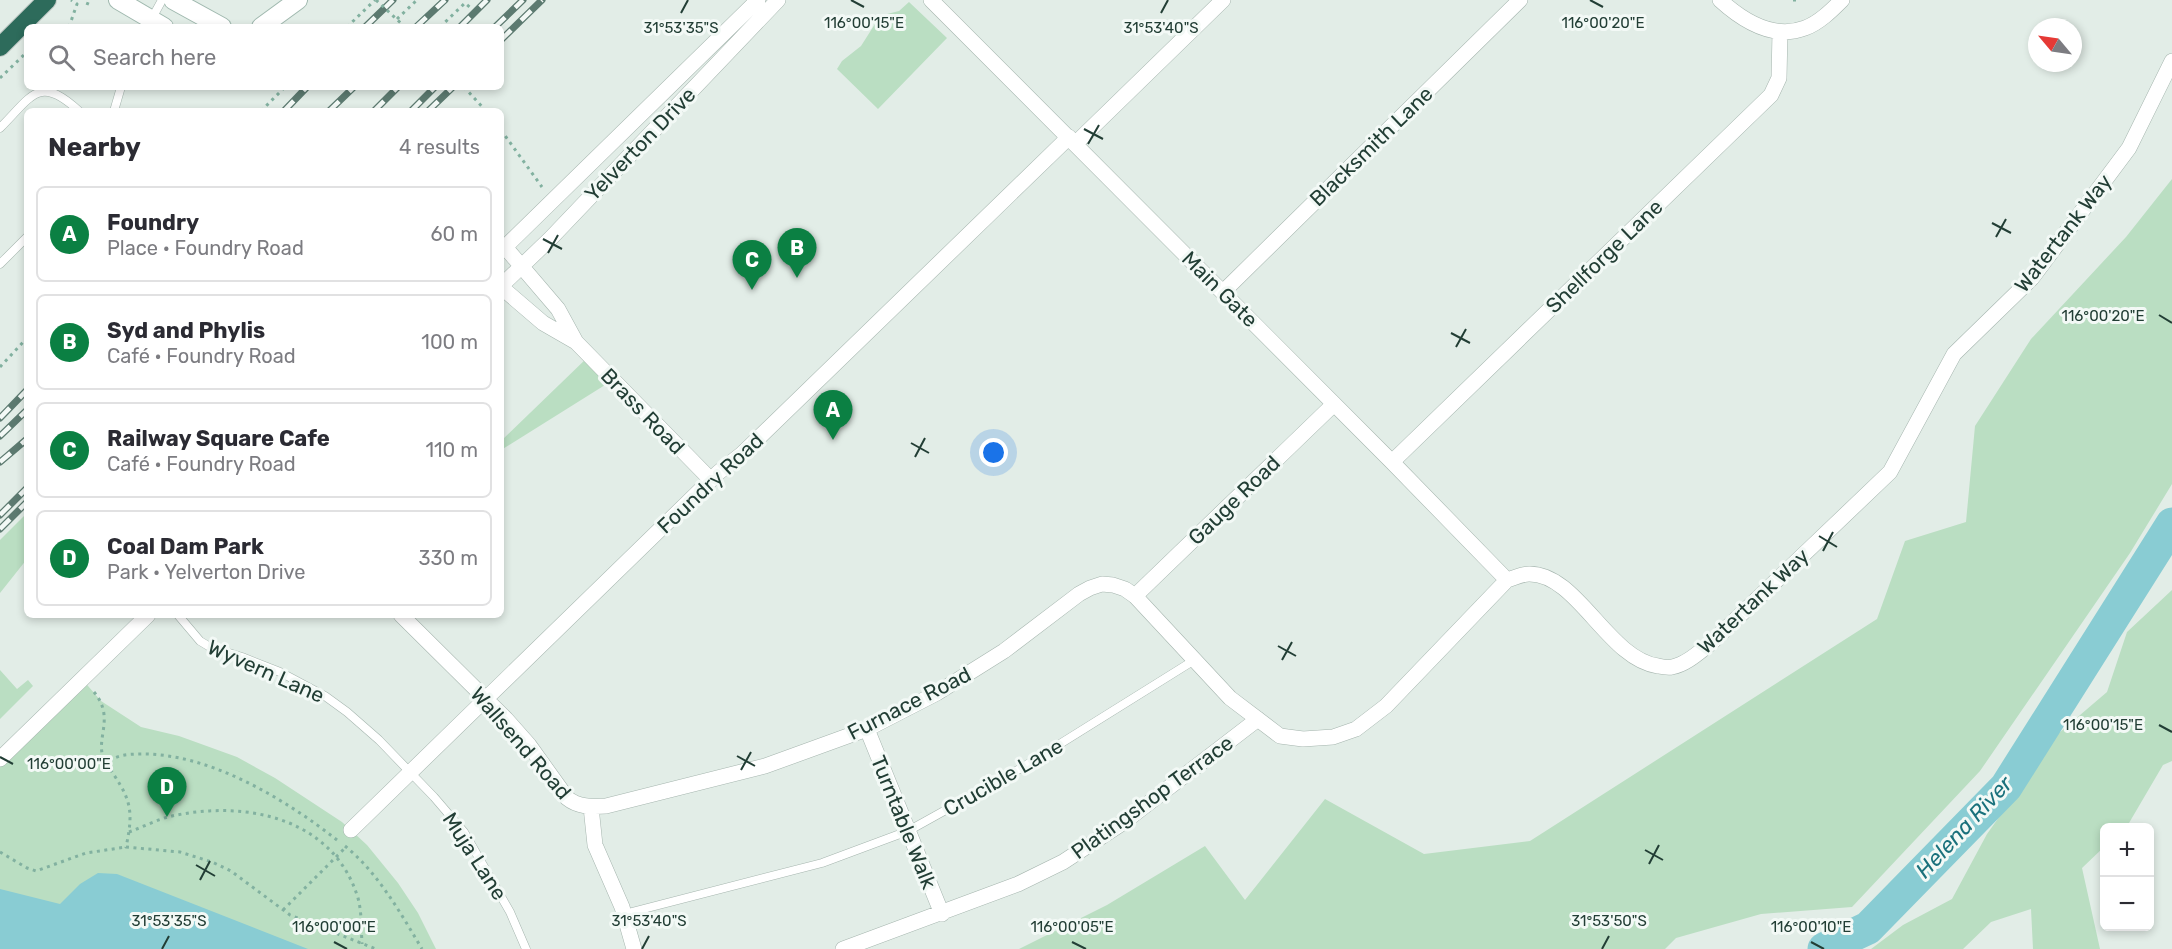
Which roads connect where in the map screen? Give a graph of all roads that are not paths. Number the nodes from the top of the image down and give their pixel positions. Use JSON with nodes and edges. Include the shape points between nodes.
{"nodes":[{"id":1,"x":47,"y":0,"type":"edge"},
{"id":2,"x":118,"y":0,"type":"edge"},
{"id":3,"x":162,"y":0,"type":"edge"},
{"id":4,"x":173,"y":0,"type":"edge"},
{"id":5,"x":758,"y":0,"type":"edge"},
{"id":6,"x":778,"y":0,"type":"edge"},
{"id":7,"x":931,"y":0,"type":"edge"},
{"id":8,"x":1223,"y":0,"type":"edge"},
{"id":9,"x":1520,"y":0,"type":"edge"},
{"id":10,"x":1720,"y":0,"type":"edge"},
{"id":11,"x":1842,"y":0,"type":"edge"},
{"id":12,"x":296,"y":2,"type":"edge"},
{"id":13,"x":154,"y":24,"type":"edge"},
{"id":14,"x":209,"y":24,"type":"edge"},
{"id":15,"x":265,"y":24,"type":"edge"},
{"id":16,"x":285,"y":24,"type":"edge"},
{"id":17,"x":1780,"y":32,"type":"junction"},
{"id":18,"x":0,"y":47,"type":"edge"},
{"id":19,"x":2172,"y":61,"type":"edge"},
{"id":20,"x":45,"y":90,"type":"edge"},
{"id":21,"x":45,"y":90,"type":"edge"},
{"id":22,"x":120,"y":90,"type":"edge"},
{"id":23,"x":75,"y":108,"type":"edge"},
{"id":24,"x":115,"y":108,"type":"edge"},
{"id":25,"x":0,"y":128,"type":"edge"},
{"id":26,"x":1072,"y":140,"type":"junction"},
{"id":27,"x":24,"y":240,"type":"edge"},
{"id":28,"x":504,"y":248,"type":"edge"},
{"id":29,"x":504,"y":250,"type":"edge"},
{"id":30,"x":0,"y":264,"type":"edge"},
{"id":31,"x":522,"y":266,"type":"junction"},
{"id":32,"x":504,"y":284,"type":"edge"},
{"id":33,"x":504,"y":290,"type":"edge"},
{"id":34,"x":1222,"y":292,"type":"junction"},
{"id":35,"x":576,"y":342,"type":"junction"},
{"id":36,"x":1334,"y":404,"type":"junction"},
{"id":37,"x":1392,"y":462,"type":"junction"},
{"id":38,"x":711,"y":480,"type":"junction"},
{"id":39,"x":1507,"y":580,"type":"junction"},
{"id":40,"x":1135,"y":596,"type":"junction"},
{"id":41,"x":145,"y":618,"type":"edge"},
{"id":42,"x":181,"y":618,"type":"edge"},
{"id":43,"x":404,"y":618,"type":"edge"},
{"id":44,"x":1196,"y":659,"type":"junction"},
{"id":45,"x":484,"y":699,"type":"junction"},
{"id":46,"x":1258,"y":719,"type":"junction"},
{"id":47,"x":867,"y":729,"type":"junction"},
{"id":48,"x":0,"y":759,"type":"edge"},
{"id":49,"x":410,"y":772,"type":"junction"},
{"id":50,"x":591,"y":807,"type":"junction"},
{"id":51,"x":351,"y":830,"type":"road end"},
{"id":52,"x":908,"y":831,"type":"junction"},
{"id":53,"x":624,"y":914,"type":"junction"},
{"id":54,"x":942,"y":914,"type":"junction"},
{"id":55,"x":526,"y":949,"type":"edge"},
{"id":56,"x":634,"y":949,"type":"edge"},
{"id":57,"x":843,"y":949,"type":"edge"}],
"edges":[{"from":1,"to":18,"type":"highway"},
{"from":2,"to":13,"type":"street"},
{"from":3,"to":13,"type":"lane"},
{"from":4,"to":14,"type":"street"},
{"from":5,"to":28,"type":"street","name":"Yelverton Drive"},
{"from":6,"to":31,"type":"street","name":"Yelverton Drive"},
{"from":7,"to":26,"type":"street","name":"Main Gate"},
{"from":8,"to":26,"type":"street","name":"Foundry Road"},
{"from":9,"to":34,"type":"street","name":"Blacksmith Lane"},
{"from":10,"to":17,"type":"street","via":[[1760,27]]},
{"from":11,"to":17,"type":"street","via":[[1806,28]]},
{"from":12,"to":15,"type":"street"},
{"from":12,"to":16,"type":"street"},
{"from":17,"to":37,"type":"street","name":"Shellforge Lane","via":[[1779,78],[1771,94]]},
{"from":19,"to":39,"type":"street","name":"Watertank Way","via":[[2129,148],[2032,278],[1954,354],[1890,472],[1711,643],[1671,668],[1650,665],[1631,655],[1563,588],[1546,577],[1528,574]]},
{"from":20,"to":23,"type":"lane","via":[[57,93]]},
{"from":21,"to":25,"type":"lane","via":[[37,92]]},
{"from":22,"to":24,"type":"lane"},
{"from":26,"to":34,"type":"street","name":"Main Gate"},
{"from":26,"to":38,"type":"street","name":"Foundry Road"},
{"from":27,"to":30,"type":"lane"},
{"from":29,"to":31,"type":"street","name":"Brass Road"},
{"from":31,"to":32,"type":"street","name":"Yelverton Drive"},
{"from":31,"to":35,"type":"street","name":"Brass Road","via":[[558,309]]},
{"from":33,"to":35,"type":"street","name":"Brass Road","via":[[543,323]]},
{"from":34,"to":36,"type":"street","name":"Main Gate"},
{"from":35,"to":38,"type":"street","name":"Brass Road"},
{"from":36,"to":37,"type":"street","name":"Main Gate"},
{"from":36,"to":40,"type":"street","name":"Gauge Road"},
{"from":37,"to":39,"type":"street","name":"Main Gate"},
{"from":38,"to":45,"type":"street","name":"Foundry Road"},
{"from":39,"to":46,"type":"street","via":[[1386,706],[1356,729],[1333,737],[1303,740],[1280,736]]},
{"from":40,"to":44,"type":"street"},
{"from":40,"to":47,"type":"street","name":"Furnace Road","via":[[1113,585],[1090,588],[1004,651],[937,693]]},
{"from":41,"to":48,"type":"street"},
{"from":42,"to":49,"type":"lane","name":"Wyvern Lane","via":[[210,647],[280,672],[325,696],[365,727]]},
{"from":43,"to":45,"type":"street","name":"Wallsend Road"},
{"from":44,"to":46,"type":"street","via":[[1230,698]]},
{"from":44,"to":52,"type":"lane","name":"Crucible Lane","via":[[1023,767]]},
{"from":45,"to":49,"type":"street","name":"Foundry Road"},
{"from":45,"to":50,"type":"street","name":"Wallsend Road","via":[[529,745],[567,798]]},
{"from":46,"to":54,"type":"street","name":"Platingshop Terrace","via":[[1125,822],[1064,861]]},
{"from":47,"to":50,"type":"street","name":"Furnace Road","via":[[765,766]]},
{"from":47,"to":52,"type":"street","name":"Turntable Walk"},
{"from":49,"to":51,"type":"street","name":"Foundry Road"},
{"from":49,"to":55,"type":"lane","name":"Muja Lane","via":[[464,832],[510,912]]},
{"from":50,"to":53,"type":"street","name":"Wallsend Road","via":[[595,845]]},
{"from":52,"to":53,"type":"lane","name":"Crucible Lane","via":[[822,863]]},
{"from":52,"to":54,"type":"street","name":"Turntable Walk"},
{"from":53,"to":56,"type":"street","name":"Wallsend Road"},
{"from":54,"to":57,"type":"street","name":"Platingshop Terrace"}]}
